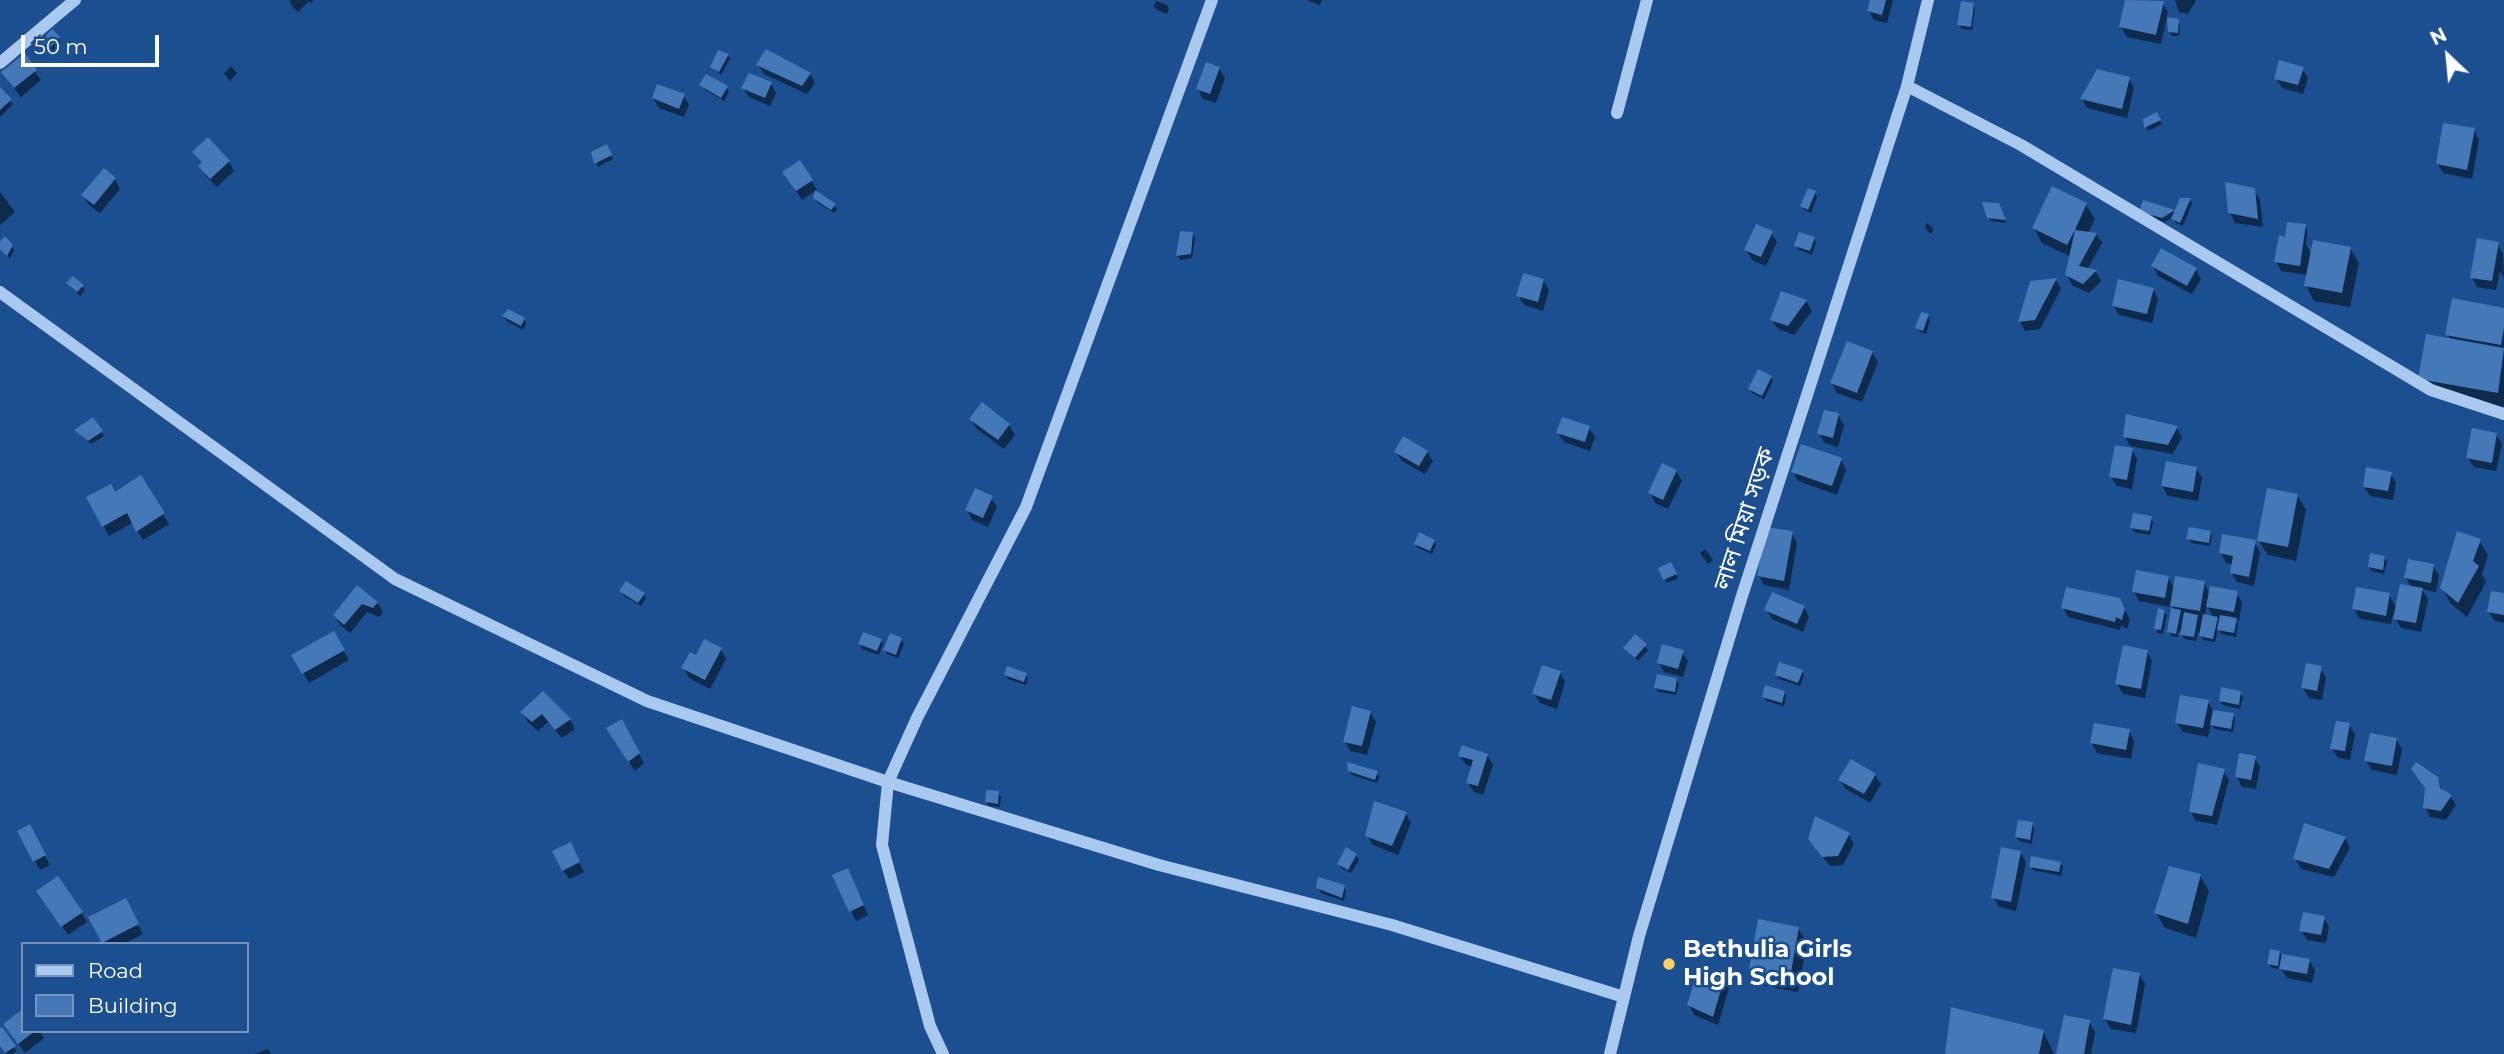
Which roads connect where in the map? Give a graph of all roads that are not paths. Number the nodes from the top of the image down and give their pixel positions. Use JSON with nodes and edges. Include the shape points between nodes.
{"nodes":[{"id":1,"x":75,"y":0,"type":"edge"},
{"id":2,"x":1212,"y":0,"type":"edge"},
{"id":3,"x":1647,"y":0,"type":"edge"},
{"id":4,"x":1928,"y":0,"type":"edge"},
{"id":5,"x":0,"y":63,"type":"edge"},
{"id":6,"x":1907,"y":86,"type":"junction"},
{"id":7,"x":1617,"y":113,"type":"dead end"},
{"id":8,"x":0,"y":292,"type":"edge"},
{"id":9,"x":2504,"y":414,"type":"edge"},
{"id":10,"x":888,"y":782,"type":"junction"},
{"id":11,"x":1624,"y":997,"type":"junction"},
{"id":12,"x":943,"y":1054,"type":"edge"},
{"id":13,"x":1610,"y":1054,"type":"edge"}],
"edges":[{"from":1,"to":5,"type":"street"},
{"from":2,"to":10,"type":"street","via":[[1026,507]]},
{"from":3,"to":7,"type":"street"},
{"from":4,"to":6,"type":"street","name":"লাল মিয়া সড়ক"},
{"from":6,"to":9,"type":"street","via":[[2021,145],[2431,390]]},
{"from":6,"to":11,"type":"street","name":"লাল মিয়া সড়ক","via":[[1737,612]]},
{"from":8,"to":10,"type":"street","via":[[395,579],[647,701]]},
{"from":10,"to":11,"type":"street","via":[[1159,864],[1392,925]]},
{"from":10,"to":12,"type":"street","via":[[882,845],[930,1026]]},
{"from":11,"to":13,"type":"street","name":"লাল মিয়া সড়ক"}]}
